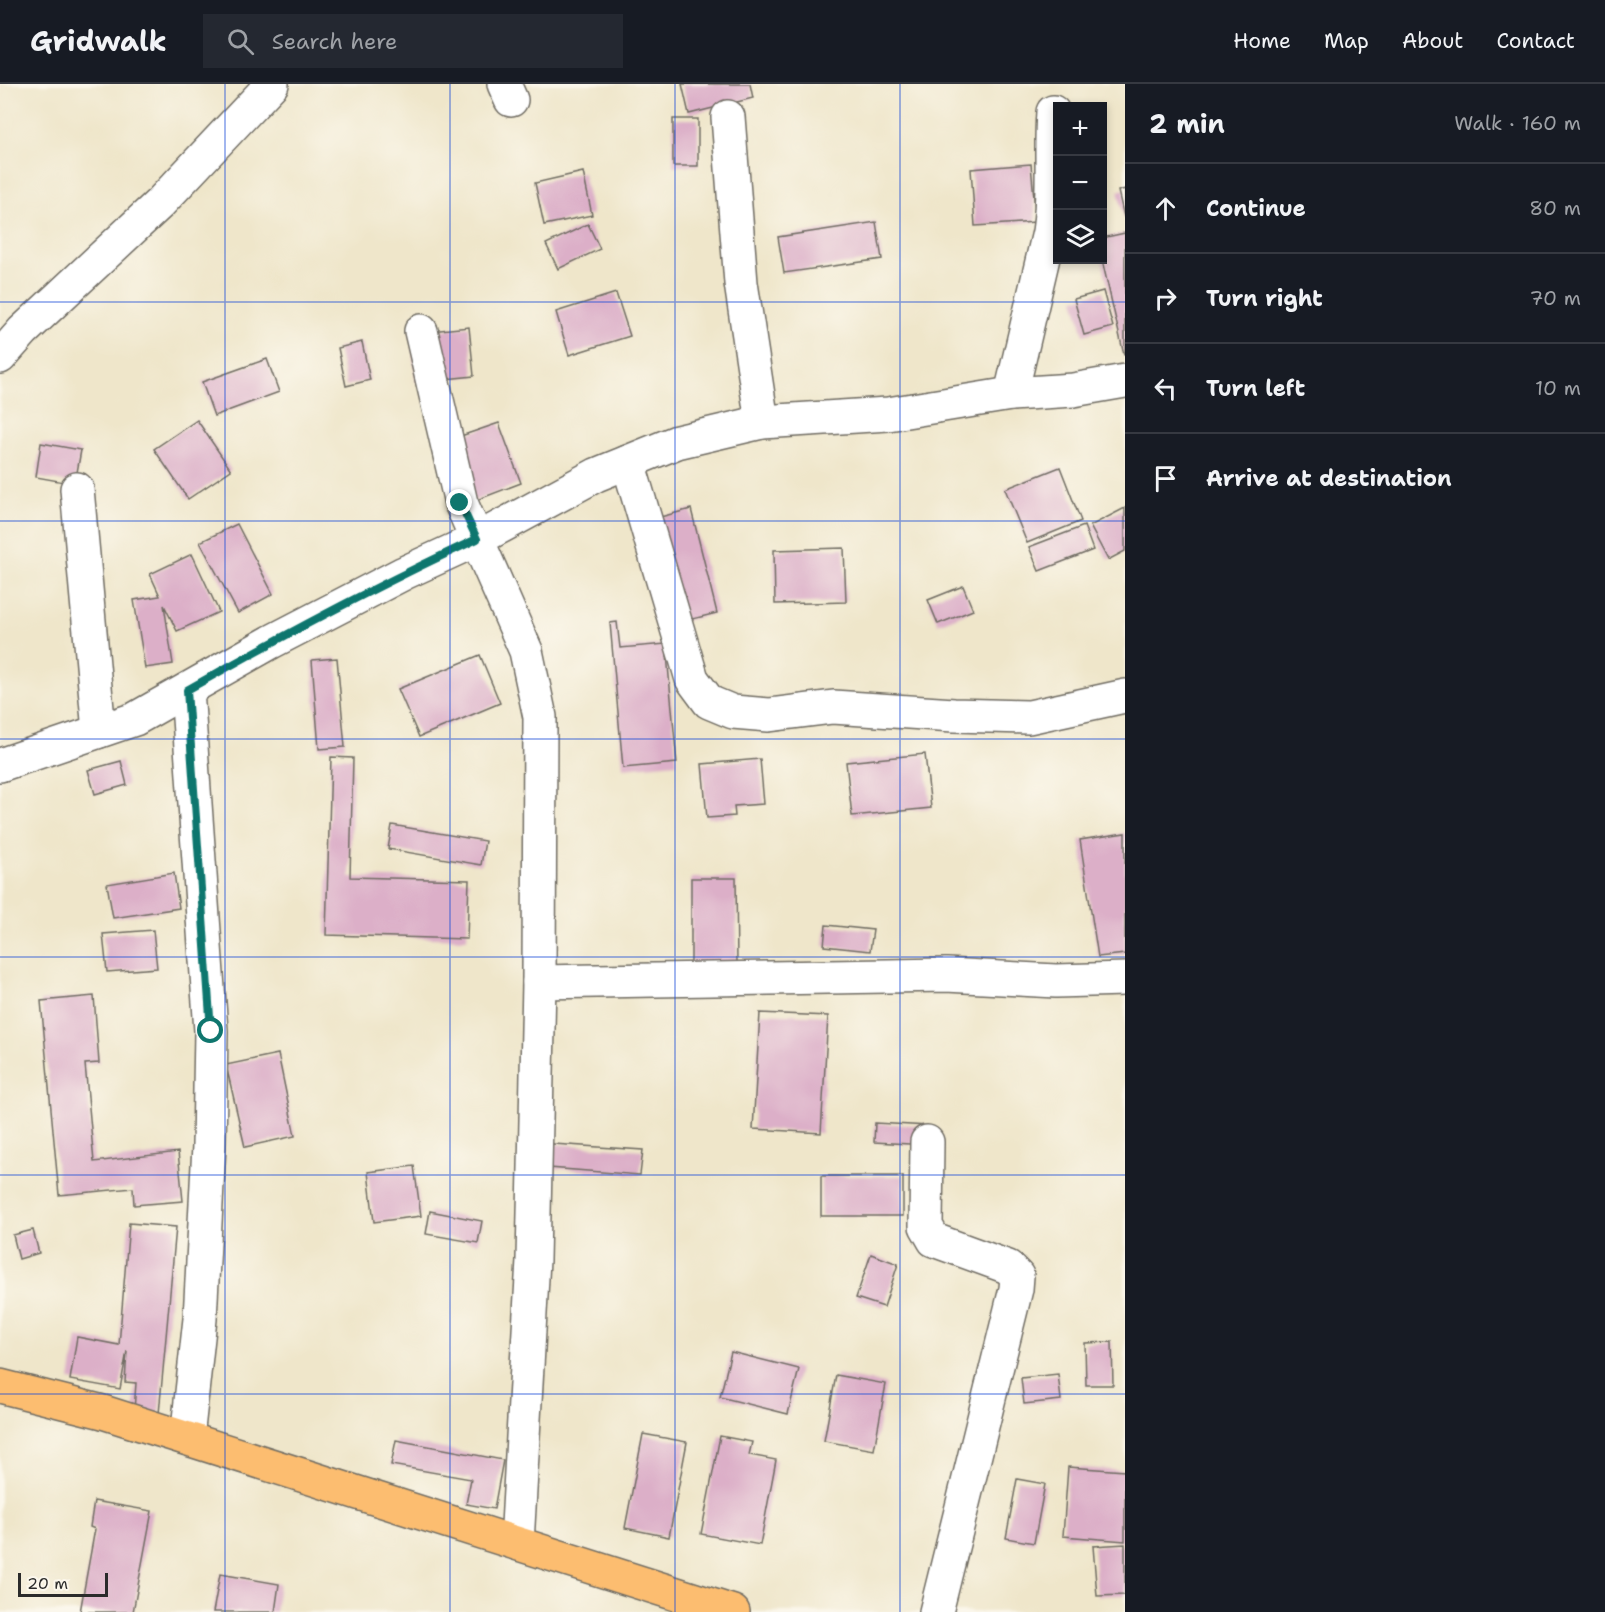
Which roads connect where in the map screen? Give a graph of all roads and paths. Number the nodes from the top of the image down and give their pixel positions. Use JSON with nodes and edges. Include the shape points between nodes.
{"nodes":[{"id":1,"x":272,"y":84,"type":"edge"},
{"id":2,"x":1053,"y":112,"type":"dead end"},
{"id":3,"x":728,"y":117,"type":"dead end"},
{"id":4,"x":421,"y":331,"type":"dead end"},
{"id":5,"x":0,"y":357,"type":"edge"},
{"id":6,"x":1125,"y":381,"type":"edge"},
{"id":7,"x":1011,"y":394,"type":"junction"},
{"id":8,"x":762,"y":422,"type":"junction"},
{"id":9,"x":628,"y":462,"type":"junction"},
{"id":10,"x":77,"y":489,"type":"dead end"},
{"id":11,"x":477,"y":539,"type":"junction"},
{"id":12,"x":187,"y":690,"type":"junction"},
{"id":13,"x":1125,"y":696,"type":"edge"},
{"id":14,"x":99,"y":731,"type":"junction"},
{"id":15,"x":0,"y":765,"type":"edge"},
{"id":16,"x":1125,"y":979,"type":"edge"},
{"id":17,"x":540,"y":982,"type":"junction"},
{"id":18,"x":927,"y":1142,"type":"dead end"},
{"id":19,"x":0,"y":1386,"type":"edge"},
{"id":20,"x":187,"y":1438,"type":"junction"},
{"id":21,"x":517,"y":1543,"type":"junction"},
{"id":22,"x":733,"y":1612,"type":"edge"},
{"id":23,"x":936,"y":1612,"type":"edge"}],
"edges":[{"from":1,"to":5,"type":"street","via":[[160,203]]},
{"from":2,"to":7,"type":"street","via":[[1049,232]]},
{"from":3,"to":8,"type":"street","via":[[741,283]]},
{"from":4,"to":11,"type":"street","via":[[460,503]]},
{"from":6,"to":7,"type":"street","via":[[1073,390]]},
{"from":7,"to":8,"type":"street","via":[[888,414]]},
{"from":8,"to":9,"type":"street","via":[[677,442]]},
{"from":9,"to":11,"type":"street"},
{"from":9,"to":13,"type":"street","via":[[692,678],[709,702],[733,712],[769,715],[833,707],[1029,717]]},
{"from":10,"to":14,"type":"street"},
{"from":11,"to":12,"type":"street","via":[[271,642]]},
{"from":11,"to":17,"type":"street","via":[[526,651],[540,717]]},
{"from":12,"to":14,"type":"street","via":[[135,719]]},
{"from":12,"to":20,"type":"street","via":[[211,1031],[200,1319]]},
{"from":14,"to":15,"type":"street"},
{"from":16,"to":17,"type":"street","via":[[1056,981],[946,975]]},
{"from":17,"to":21,"type":"street","via":[[533,1260]]},
{"from":18,"to":23,"type":"street","via":[[926,1226],[934,1240],[1008,1267],[1017,1276]]},
{"from":19,"to":20,"type":"main road"},
{"from":20,"to":21,"type":"main road"},
{"from":21,"to":22,"type":"main road"}]}
